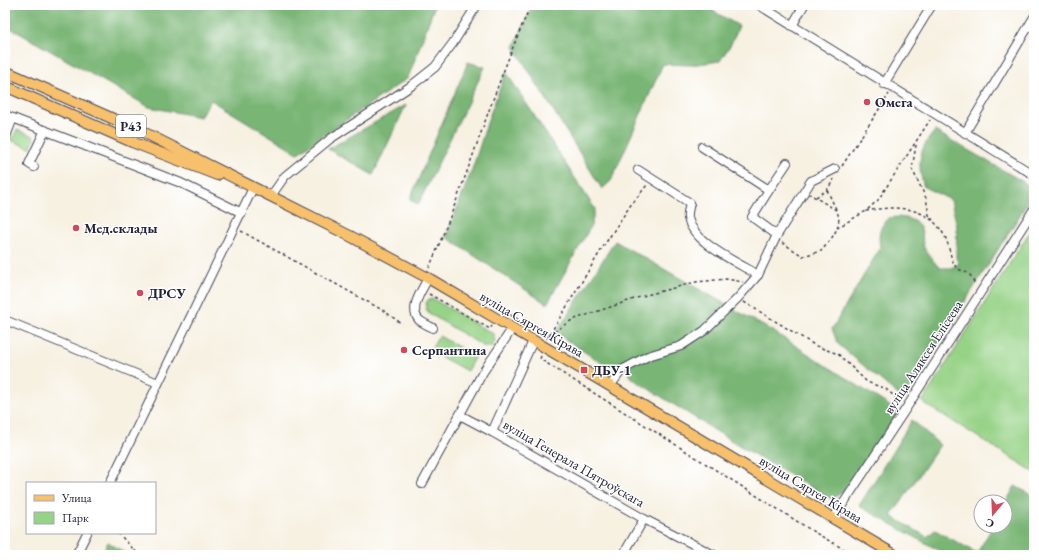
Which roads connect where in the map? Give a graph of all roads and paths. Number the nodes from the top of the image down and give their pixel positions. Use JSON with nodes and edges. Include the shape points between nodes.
{"nodes":[{"id":1,"x":477,"y":5,"type":"edge"},
{"id":2,"x":531,"y":5,"type":"edge"},
{"id":3,"x":759,"y":5,"type":"edge"},
{"id":4,"x":804,"y":5,"type":"edge"},
{"id":5,"x":932,"y":5,"type":"edge"},
{"id":6,"x":1034,"y":17,"type":"edge"},
{"id":7,"x":792,"y":26,"type":"junction"},
{"id":8,"x":5,"y":71,"type":"edge"},
{"id":9,"x":884,"y":84,"type":"junction"},
{"id":10,"x":5,"y":86,"type":"edge"},
{"id":11,"x":892,"y":89,"type":"junction"},
{"id":12,"x":934,"y":114,"type":"junction"},
{"id":13,"x":5,"y":115,"type":"edge"},
{"id":14,"x":13,"y":118,"type":"junction"},
{"id":15,"x":45,"y":130,"type":"junction"},
{"id":16,"x":965,"y":133,"type":"junction"},
{"id":17,"x":5,"y":139,"type":"edge"},
{"id":18,"x":916,"y":143,"type":"junction"},
{"id":19,"x":702,"y":147,"type":"dead end"},
{"id":20,"x":787,"y":163,"type":"dead end"},
{"id":21,"x":34,"y":167,"type":"dead end"},
{"id":22,"x":638,"y":170,"type":"dead end"},
{"id":23,"x":836,"y":172,"type":"junction"},
{"id":24,"x":1034,"y":176,"type":"edge"},
{"id":25,"x":652,"y":178,"type":"junction"},
{"id":26,"x":253,"y":188,"type":"junction"},
{"id":27,"x":769,"y":190,"type":"junction"},
{"id":28,"x":827,"y":190,"type":"junction"},
{"id":29,"x":808,"y":193,"type":"dead end"},
{"id":30,"x":272,"y":196,"type":"junction"},
{"id":31,"x":815,"y":197,"type":"junction"},
{"id":32,"x":1034,"y":209,"type":"edge"},
{"id":33,"x":838,"y":212,"type":"junction"},
{"id":34,"x":866,"y":212,"type":"junction"},
{"id":35,"x":242,"y":213,"type":"junction"},
{"id":36,"x":935,"y":223,"type":"junction"},
{"id":37,"x":235,"y":227,"type":"junction"},
{"id":38,"x":837,"y":228,"type":"junction"},
{"id":39,"x":778,"y":237,"type":"junction"},
{"id":40,"x":428,"y":278,"type":"junction"},
{"id":41,"x":756,"y":279,"type":"junction"},
{"id":42,"x":423,"y":290,"type":"junction"},
{"id":43,"x":980,"y":293,"type":"junction"},
{"id":44,"x":738,"y":298,"type":"junction"},
{"id":45,"x":500,"y":310,"type":"dead end"},
{"id":46,"x":5,"y":320,"type":"edge"},
{"id":47,"x":402,"y":324,"type":"dead end"},
{"id":48,"x":433,"y":328,"type":"dead end"},
{"id":49,"x":490,"y":329,"type":"dead end"},
{"id":50,"x":512,"y":329,"type":"junction"},
{"id":51,"x":547,"y":336,"type":"junction"},
{"id":52,"x":533,"y":341,"type":"junction"},
{"id":53,"x":540,"y":359,"type":"dead end"},
{"id":54,"x":158,"y":383,"type":"junction"},
{"id":55,"x":610,"y":386,"type":"junction"},
{"id":56,"x":908,"y":407,"type":"junction"},
{"id":57,"x":460,"y":415,"type":"junction"},
{"id":58,"x":492,"y":432,"type":"junction"},
{"id":59,"x":110,"y":482,"type":"edge"},
{"id":60,"x":422,"y":484,"type":"dead end"},
{"id":61,"x":833,"y":518,"type":"junction"},
{"id":62,"x":644,"y":519,"type":"junction"},
{"id":63,"x":86,"y":534,"type":"edge"},
{"id":64,"x":119,"y":534,"type":"edge"},
{"id":65,"x":76,"y":555,"type":"edge"},
{"id":66,"x":139,"y":555,"type":"edge"},
{"id":67,"x":623,"y":555,"type":"edge"},
{"id":68,"x":714,"y":555,"type":"edge"},
{"id":69,"x":854,"y":555,"type":"edge"},
{"id":70,"x":895,"y":555,"type":"edge"}],
"edges":[{"from":1,"to":30,"type":"street","via":[[435,67],[411,86],[330,138],[285,176]]},
{"from":2,"to":40,"type":"path","via":[[511,50],[456,205],[429,268]]},
{"from":3,"to":7,"type":"street"},
{"from":4,"to":7,"type":"street"},
{"from":5,"to":9,"type":"street"},
{"from":6,"to":16,"type":"street"},
{"from":7,"to":9,"type":"street"},
{"from":8,"to":26,"type":"main road","name":"вуліца Сяргея Кірава","number":"Р43","via":[[143,132]]},
{"from":9,"to":11,"type":"street"},
{"from":10,"to":26,"type":"main road","name":"вуліца Сяргея Кірава","number":"Р43","via":[[199,169]]},
{"from":11,"to":12,"type":"street"},
{"from":11,"to":23,"type":"path"},
{"from":12,"to":16,"type":"street"},
{"from":12,"to":18,"type":"path"},
{"from":13,"to":14,"type":"street"},
{"from":14,"to":15,"type":"street"},
{"from":14,"to":17,"type":"street"},
{"from":15,"to":21,"type":"street","via":[[29,164]]},
{"from":15,"to":35,"type":"street","via":[[181,183]]},
{"from":16,"to":24,"type":"street"},
{"from":18,"to":34,"type":"path","via":[[878,200]]},
{"from":18,"to":36,"type":"path","via":[[912,169],[926,198],[929,215]]},
{"from":19,"to":27,"type":"street"},
{"from":20,"to":27,"type":"street"},
{"from":22,"to":25,"type":"street"},
{"from":23,"to":28,"type":"path"},
{"from":23,"to":39,"type":"street","via":[[811,181]]},
{"from":25,"to":41,"type":"street","via":[[690,203],[687,216],[692,230],[698,237]]},
{"from":25,"to":51,"type":"path","via":[[630,206]]},
{"from":26,"to":30,"type":"main road","name":"вуліца Сяргея Кірава","number":"Р43"},
{"from":26,"to":35,"type":"street"},
{"from":27,"to":39,"type":"street","via":[[752,217]]},
{"from":28,"to":31,"type":"path","via":[[818,198]]},
{"from":28,"to":33,"type":"path"},
{"from":29,"to":31,"type":"path"},
{"from":30,"to":40,"type":"main road","name":"вуліца Сяргея Кірава","number":"Р43"},
{"from":31,"to":33,"type":"path"},
{"from":32,"to":43,"type":"street","name":"вуліца Аляксея Елісеева"},
{"from":33,"to":38,"type":"path","via":[[840,221]]},
{"from":34,"to":36,"type":"path","via":[[906,208],[918,211]]},
{"from":34,"to":38,"type":"path"},
{"from":35,"to":37,"type":"street"},
{"from":36,"to":43,"type":"path","via":[[945,237],[957,268],[969,274]]},
{"from":37,"to":47,"type":"path","via":[[384,311]]},
{"from":37,"to":54,"type":"street"},
{"from":38,"to":39,"type":"path","via":[[821,252],[810,256],[803,256]]},
{"from":39,"to":41,"type":"street"},
{"from":40,"to":42,"type":"street"},
{"from":40,"to":50,"type":"main road","name":"вуліца Сяргея Кірава","number":"Р43"},
{"from":41,"to":44,"type":"street"},
{"from":41,"to":51,"type":"path","via":[[696,282],[643,296],[572,320]]},
{"from":42,"to":48,"type":"street","via":[[418,298],[416,315],[419,320]]},
{"from":42,"to":49,"type":"path"},
{"from":43,"to":56,"type":"street","name":"вуліца Аляксея Елісеева"},
{"from":44,"to":55,"type":"street","via":[[704,331],[681,346],[648,356],[622,370]]},
{"from":44,"to":56,"type":"path","via":[[816,346],[838,354],[867,382],[886,389]]},
{"from":45,"to":51,"type":"path"},
{"from":46,"to":54,"type":"street"},
{"from":50,"to":52,"type":"main road","name":"вуліца Сяргея Кірава","number":"Р43"},
{"from":50,"to":57,"type":"street","via":[[483,372]]},
{"from":52,"to":55,"type":"main road","name":"вуліца Сяргея Кірава","number":"Р43"},
{"from":52,"to":58,"type":"street","name":"вуліца Генерала Пятроўскага"},
{"from":53,"to":69,"type":"path"},
{"from":54,"to":59,"type":"street"},
{"from":55,"to":61,"type":"main road","name":"вуліца Сяргея Кірава","number":"Р43"},
{"from":56,"to":61,"type":"street","name":"вуліца Аляксея Елісеева"},
{"from":57,"to":58,"type":"street"},
{"from":57,"to":60,"type":"street"},
{"from":58,"to":62,"type":"street","name":"вуліца Генерала Пятроўскага"},
{"from":61,"to":70,"type":"main road","name":"вуліца Сяргея Кірава","number":"Р43"},
{"from":62,"to":67,"type":"street","name":"вуліца Генерала Пятроўскага"},
{"from":62,"to":68,"type":"street","name":"вуліца Генерала Пятроўскага"},
{"from":63,"to":65,"type":"street"},
{"from":64,"to":66,"type":"path"}]}
